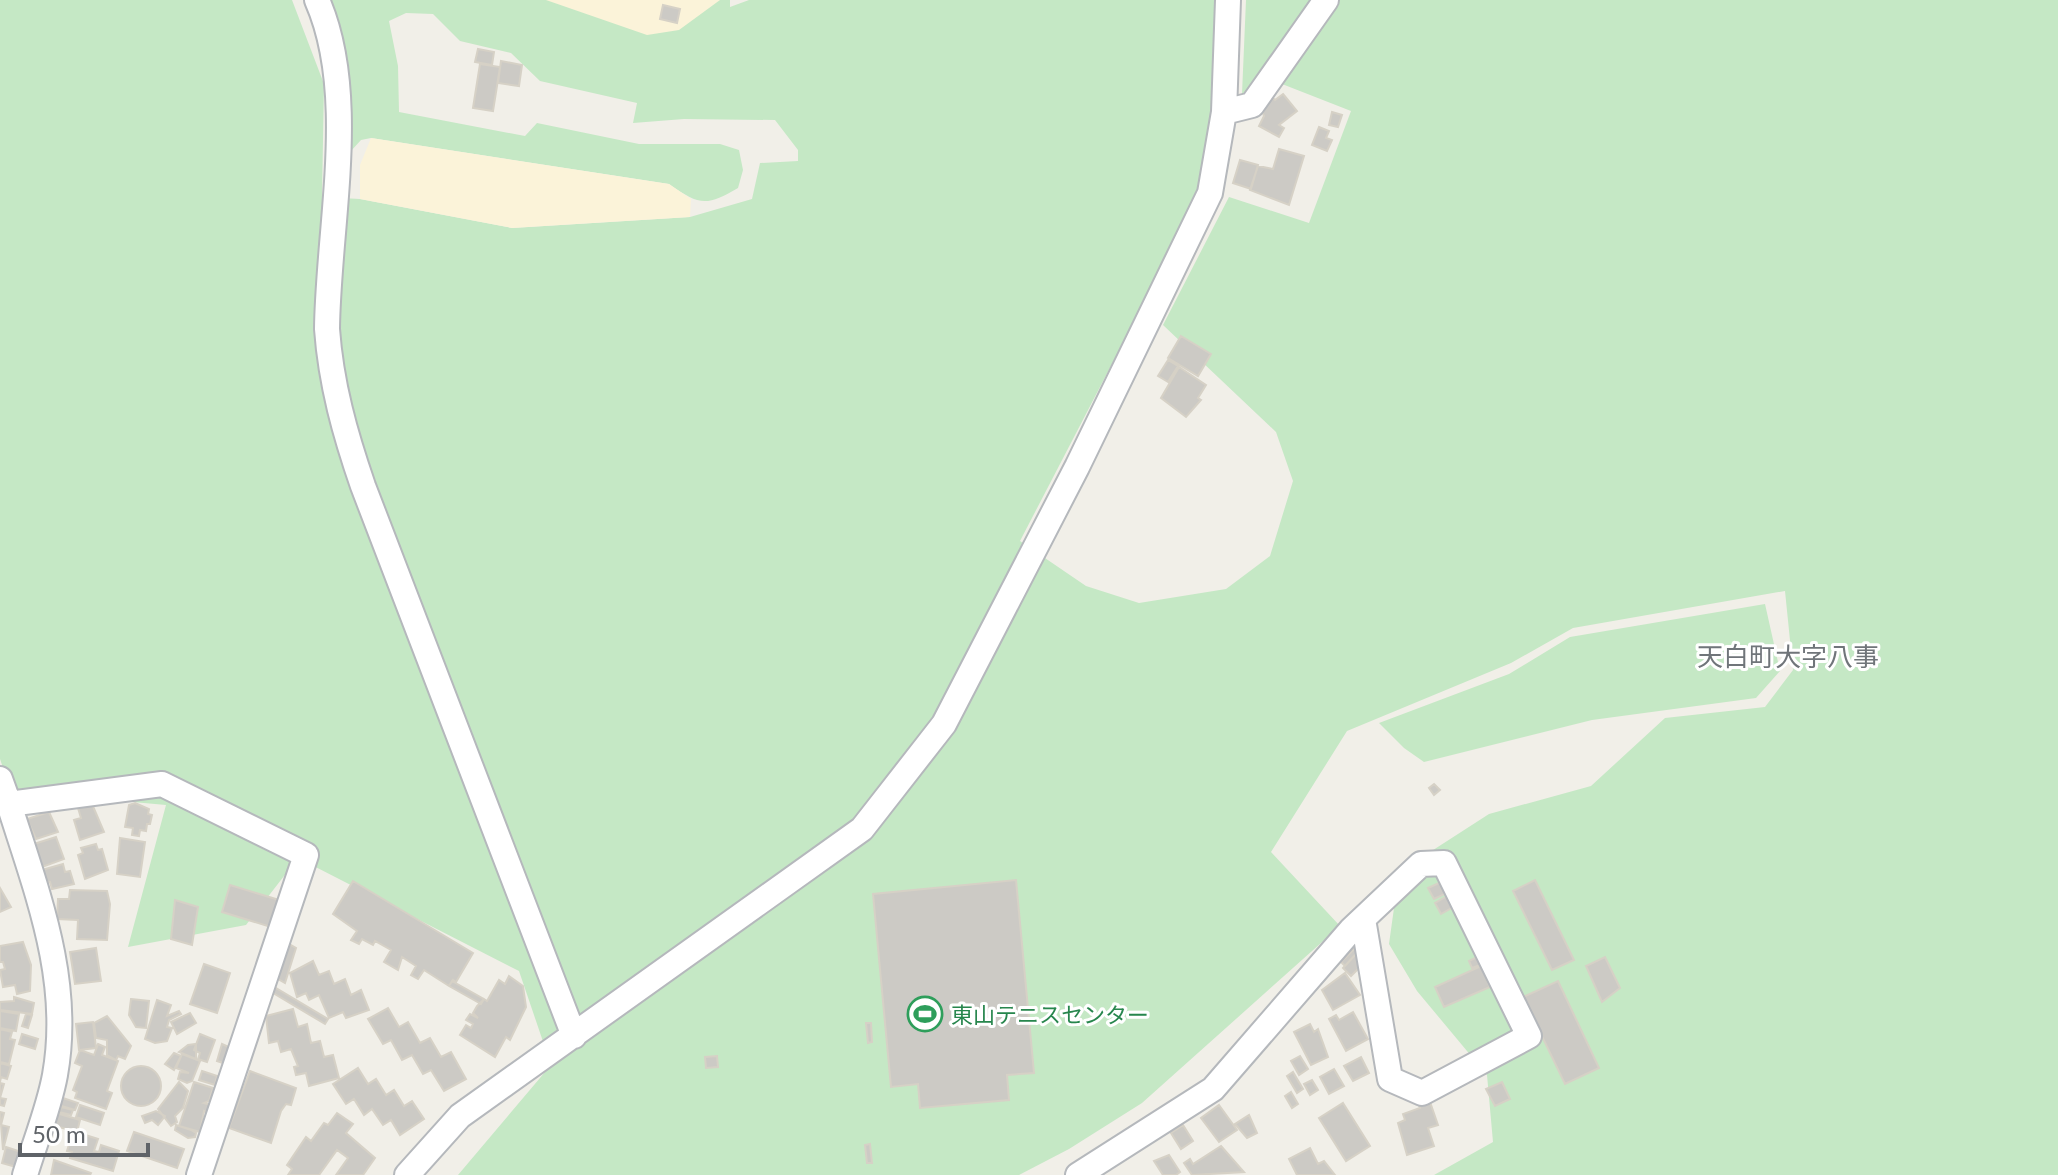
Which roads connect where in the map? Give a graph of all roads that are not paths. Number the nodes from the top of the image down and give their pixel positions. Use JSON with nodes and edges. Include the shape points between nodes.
{"nodes":[{"id":1,"x":317,"y":0,"type":"edge"},
{"id":2,"x":1228,"y":0,"type":"edge"},
{"id":3,"x":1326,"y":0,"type":"edge"},
{"id":4,"x":1224,"y":112,"type":"junction"},
{"id":5,"x":0,"y":779,"type":"edge"},
{"id":6,"x":9,"y":804,"type":"junction"},
{"id":7,"x":1363,"y":919,"type":"junction"},
{"id":8,"x":574,"y":1036,"type":"junction"},
{"id":9,"x":25,"y":1175,"type":"edge"},
{"id":10,"x":199,"y":1175,"type":"edge"},
{"id":11,"x":407,"y":1175,"type":"edge"},
{"id":12,"x":1078,"y":1175,"type":"edge"}],
"edges":[{"from":1,"to":8,"type":"street","via":[[333,42],[339,88],[328,293],[330,368],[358,471]]},
{"from":2,"to":4,"type":"street"},
{"from":3,"to":4,"type":"street","via":[[1252,105]]},
{"from":4,"to":8,"type":"street","via":[[1210,193],[944,724],[862,829]]},
{"from":5,"to":6,"type":"street"},
{"from":6,"to":9,"type":"street","via":[[55,951],[60,1016],[55,1076]]},
{"from":6,"to":10,"type":"street","via":[[162,784],[306,855]]},
{"from":7,"to":7,"type":"street","via":[[1421,864],[1444,863],[1529,1036],[1422,1093],[1390,1079]]},
{"from":7,"to":12,"type":"street","via":[[1213,1089]]},
{"from":8,"to":11,"type":"street","via":[[460,1116]]}]}
